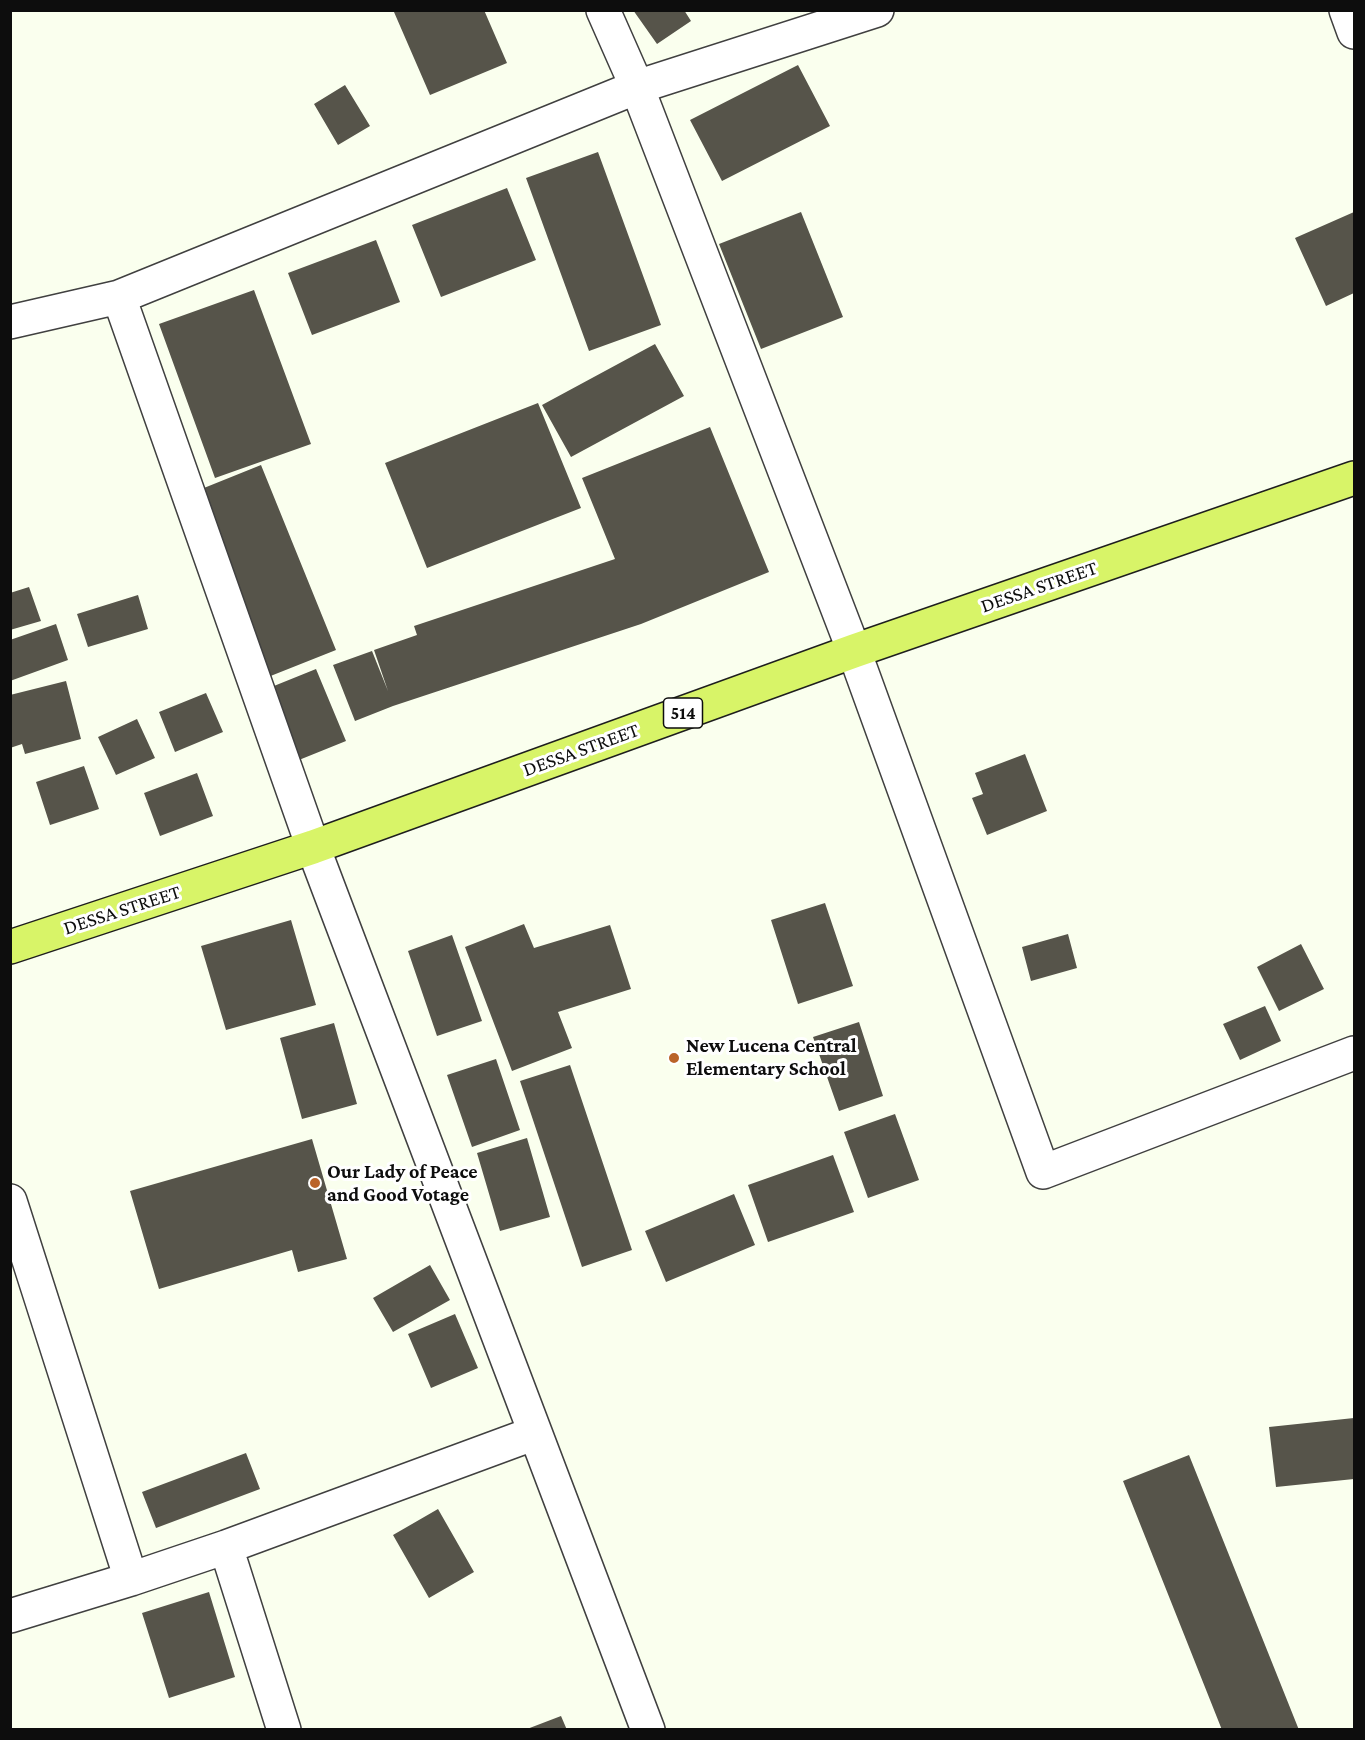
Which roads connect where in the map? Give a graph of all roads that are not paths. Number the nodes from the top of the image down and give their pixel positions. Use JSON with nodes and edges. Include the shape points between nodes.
{"nodes":[{"id":1,"x":603,"y":10,"type":"edge"},
{"id":2,"x":877,"y":10,"type":"edge"},
{"id":3,"x":1346,"y":10,"type":"edge"},
{"id":4,"x":1354,"y":32,"type":"edge"},
{"id":5,"x":637,"y":87,"type":"junction"},
{"id":6,"x":119,"y":297,"type":"junction"},
{"id":7,"x":10,"y":322,"type":"edge"},
{"id":8,"x":1354,"y":478,"type":"edge"},
{"id":9,"x":854,"y":651,"type":"junction"},
{"id":10,"x":313,"y":847,"type":"junction"},
{"id":11,"x":10,"y":947,"type":"edge"},
{"id":12,"x":1354,"y":1053,"type":"edge"},
{"id":13,"x":10,"y":1201,"type":"edge"},
{"id":14,"x":535,"y":1433,"type":"junction"},
{"id":15,"x":226,"y":1547,"type":"junction"},
{"id":16,"x":131,"y":1579,"type":"junction"},
{"id":17,"x":10,"y":1616,"type":"edge"},
{"id":18,"x":284,"y":1730,"type":"edge"},
{"id":19,"x":648,"y":1730,"type":"edge"}],
"edges":[{"from":1,"to":5,"type":"street"},
{"from":2,"to":5,"type":"street"},
{"from":3,"to":4,"type":"street"},
{"from":5,"to":6,"type":"street"},
{"from":5,"to":9,"type":"street"},
{"from":6,"to":7,"type":"street"},
{"from":6,"to":10,"type":"street"},
{"from":8,"to":9,"type":"main road","name":"DESSA STREET","number":"514"},
{"from":9,"to":10,"type":"main road","name":"DESSA STREET","number":"514"},
{"from":9,"to":12,"type":"street","via":[[1043,1172]]},
{"from":10,"to":11,"type":"main road","name":"DESSA STREET","number":"514"},
{"from":10,"to":14,"type":"street"},
{"from":13,"to":16,"type":"street"},
{"from":14,"to":15,"type":"street"},
{"from":14,"to":19,"type":"street"},
{"from":15,"to":16,"type":"street"},
{"from":15,"to":18,"type":"street"},
{"from":16,"to":17,"type":"street"}]}
